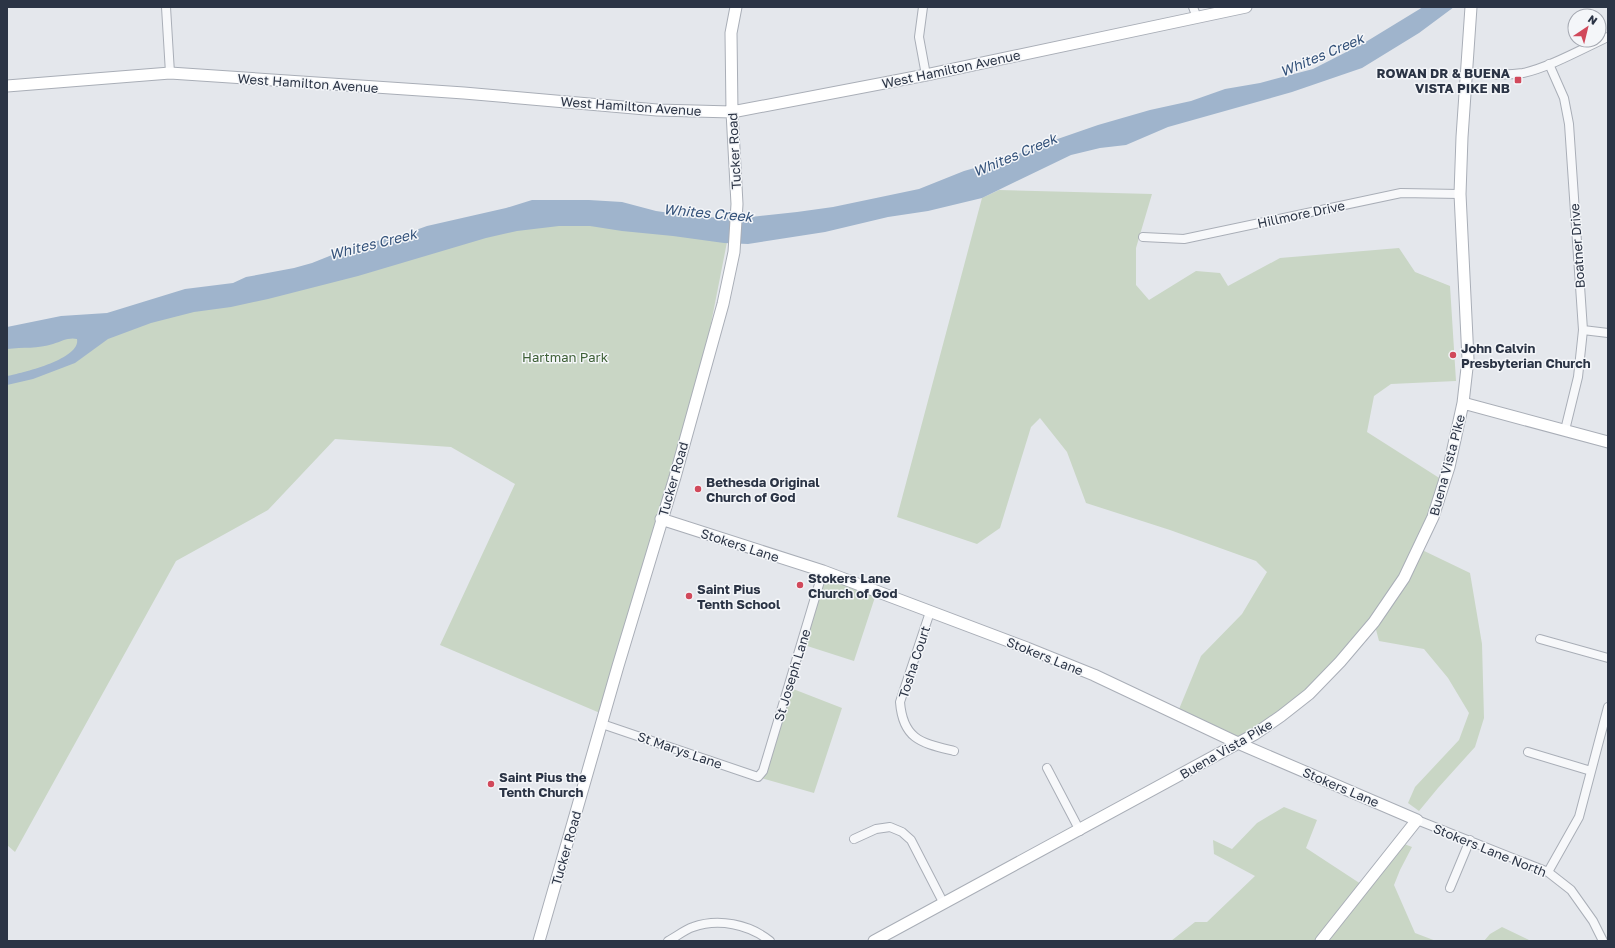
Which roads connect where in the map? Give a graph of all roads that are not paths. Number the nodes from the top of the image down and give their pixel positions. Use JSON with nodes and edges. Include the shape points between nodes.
{"nodes":[{"id":1,"x":166,"y":7,"type":"edge"},
{"id":2,"x":736,"y":7,"type":"edge"},
{"id":3,"x":923,"y":7,"type":"edge"},
{"id":4,"x":1193,"y":7,"type":"edge"},
{"id":5,"x":1246,"y":7,"type":"edge"},
{"id":6,"x":1471,"y":7,"type":"edge"},
{"id":7,"x":1197,"y":18,"type":"junction"},
{"id":8,"x":1608,"y":37,"type":"edge"},
{"id":9,"x":1549,"y":64,"type":"junction"},
{"id":10,"x":1467,"y":72,"type":"junction"},
{"id":11,"x":170,"y":73,"type":"junction"},
{"id":12,"x":926,"y":75,"type":"junction"},
{"id":13,"x":7,"y":86,"type":"edge"},
{"id":14,"x":732,"y":112,"type":"junction"},
{"id":15,"x":1460,"y":194,"type":"junction"},
{"id":16,"x":1143,"y":238,"type":"dead end"},
{"id":17,"x":1583,"y":330,"type":"junction"},
{"id":18,"x":1608,"y":333,"type":"edge"},
{"id":19,"x":1463,"y":403,"type":"junction"},
{"id":20,"x":1566,"y":430,"type":"junction"},
{"id":21,"x":1608,"y":442,"type":"edge"},
{"id":22,"x":662,"y":519,"type":"junction"},
{"id":23,"x":823,"y":571,"type":"junction"},
{"id":24,"x":930,"y":612,"type":"junction"},
{"id":25,"x":1540,"y":639,"type":"dead end"},
{"id":26,"x":1608,"y":658,"type":"edge"},
{"id":27,"x":1608,"y":707,"type":"edge"},
{"id":28,"x":602,"y":724,"type":"junction"},
{"id":29,"x":1240,"y":744,"type":"junction"},
{"id":30,"x":954,"y":752,"type":"dead end"},
{"id":31,"x":1528,"y":752,"type":"dead end"},
{"id":32,"x":1047,"y":768,"type":"dead end"},
{"id":33,"x":1591,"y":771,"type":"junction"},
{"id":34,"x":758,"y":777,"type":"joint"},
{"id":35,"x":1417,"y":820,"type":"junction"},
{"id":36,"x":1080,"y":831,"type":"junction"},
{"id":37,"x":854,"y":839,"type":"dead end"},
{"id":38,"x":1470,"y":840,"type":"junction"},
{"id":39,"x":1548,"y":872,"type":"junction"},
{"id":40,"x":1450,"y":888,"type":"dead end"},
{"id":41,"x":944,"y":904,"type":"junction"},
{"id":42,"x":539,"y":941,"type":"edge"},
{"id":43,"x":668,"y":941,"type":"edge"},
{"id":44,"x":770,"y":941,"type":"edge"},
{"id":45,"x":874,"y":941,"type":"edge"},
{"id":46,"x":1320,"y":941,"type":"edge"},
{"id":47,"x":1604,"y":941,"type":"edge"}],
"edges":[{"from":1,"to":11,"type":"street"},
{"from":2,"to":14,"type":"street","name":"Tucker Road","via":[[731,33]]},
{"from":3,"to":12,"type":"street","via":[[919,37]]},
{"from":4,"to":7,"type":"street"},
{"from":5,"to":7,"type":"street","name":"West Hamilton Avenue"},
{"from":6,"to":10,"type":"street","name":"Buena Vista Pike"},
{"from":7,"to":12,"type":"street","name":"West Hamilton Avenue"},
{"from":8,"to":9,"type":"street"},
{"from":9,"to":10,"type":"street","via":[[1523,73],[1498,75]]},
{"from":9,"to":17,"type":"street","name":"Boatner Drive","via":[[1564,98],[1569,124]]},
{"from":10,"to":15,"type":"street","name":"Buena Vista Pike"},
{"from":11,"to":13,"type":"street","name":"West Hamilton Avenue"},
{"from":11,"to":14,"type":"street","name":"West Hamilton Avenue","via":[[464,93],[657,110]]},
{"from":12,"to":14,"type":"street","name":"West Hamilton Avenue"},
{"from":14,"to":22,"type":"street","name":"Tucker Road","via":[[737,204],[734,252],[723,304]]},
{"from":15,"to":16,"type":"street","name":"Hillmore Drive","via":[[1401,193],[1191,238]]},
{"from":15,"to":19,"type":"street","name":"Buena Vista Pike","via":[[1468,359]]},
{"from":17,"to":18,"type":"street"},
{"from":17,"to":20,"type":"street","name":"Boatner Drive","via":[[1578,377]]},
{"from":19,"to":20,"type":"street"},
{"from":19,"to":29,"type":"street","name":"Buena Vista Pike","via":[[1433,517],[1404,578],[1374,622],[1309,694]]},
{"from":20,"to":21,"type":"street"},
{"from":22,"to":23,"type":"street","name":"Stokers Lane"},
{"from":22,"to":28,"type":"street","name":"Tucker Road"},
{"from":23,"to":24,"type":"street","name":"Stokers Lane"},
{"from":23,"to":34,"type":"street","name":"St Joseph Lane","via":[[763,771]]},
{"from":24,"to":29,"type":"street","name":"Stokers Lane","via":[[1094,675]]},
{"from":24,"to":30,"type":"street","name":"Tosha Court","via":[[900,702],[901,716],[906,728],[917,739]]},
{"from":25,"to":26,"type":"street"},
{"from":27,"to":33,"type":"street"},
{"from":28,"to":34,"type":"street","name":"St Marys Lane"},
{"from":28,"to":42,"type":"street","name":"Tucker Road"},
{"from":29,"to":35,"type":"street","name":"Stokers Lane"},
{"from":29,"to":36,"type":"street","name":"Buena Vista Pike"},
{"from":31,"to":33,"type":"street"},
{"from":32,"to":36,"type":"street"},
{"from":33,"to":39,"type":"street","via":[[1579,817]]},
{"from":35,"to":38,"type":"street","name":"Stokers Lane North"},
{"from":35,"to":46,"type":"street"},
{"from":36,"to":41,"type":"street","name":"Buena Vista Pike"},
{"from":37,"to":41,"type":"street","via":[[876,829],[890,827],[902,832],[911,840]]},
{"from":38,"to":39,"type":"street","name":"Stokers Lane North"},
{"from":38,"to":40,"type":"street"},
{"from":39,"to":47,"type":"street","name":"Stokers Lane North","via":[[1571,890]]},
{"from":41,"to":45,"type":"street","name":"Buena Vista Pike"},
{"from":43,"to":44,"type":"street","via":[[691,928],[706,923],[723,922],[746,929]]}]}
